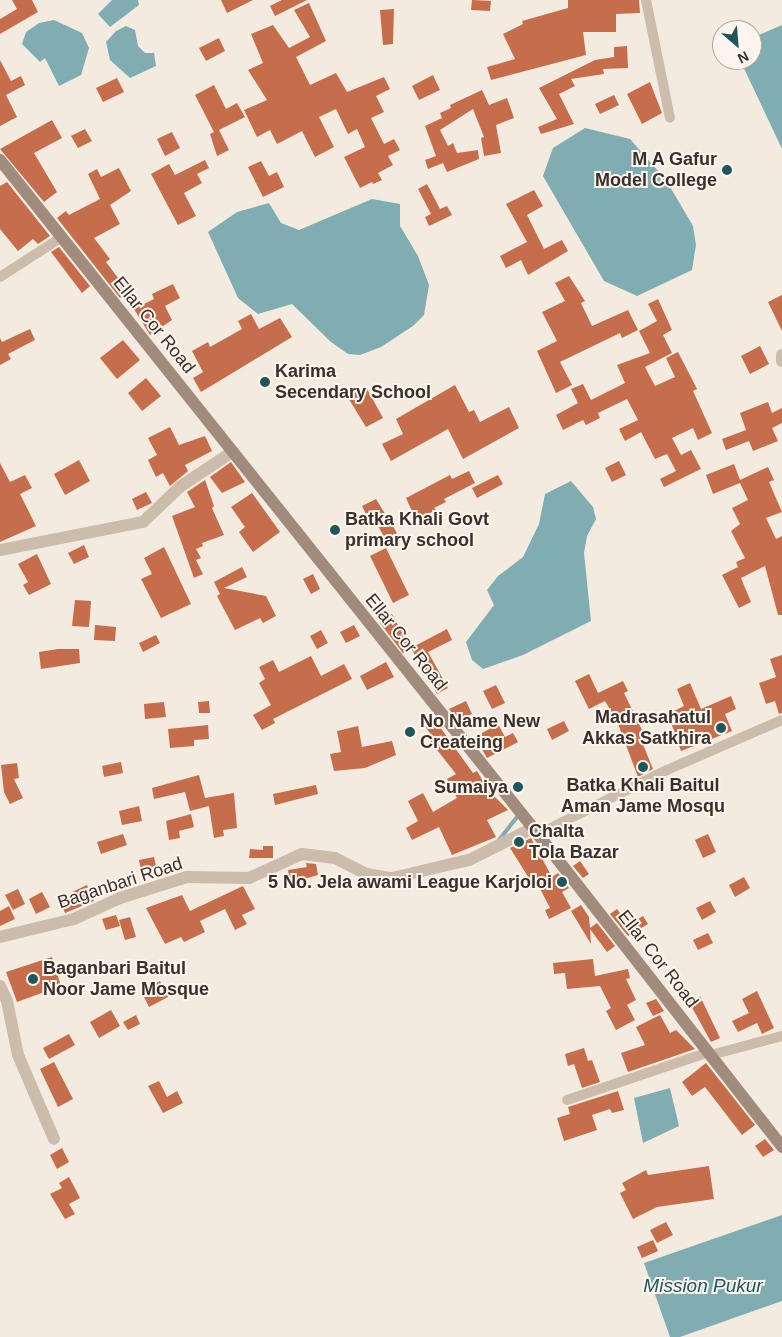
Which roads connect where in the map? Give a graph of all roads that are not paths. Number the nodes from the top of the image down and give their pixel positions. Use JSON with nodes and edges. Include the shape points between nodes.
{"nodes":[{"id":1,"x":646,"y":0,"type":"edge"},
{"id":2,"x":670,"y":118,"type":"dead end"},
{"id":3,"x":0,"y":160,"type":"edge"},
{"id":4,"x":62,"y":237,"type":"junction"},
{"id":5,"x":0,"y":277,"type":"edge"},
{"id":6,"x":782,"y":355,"type":"edge"},
{"id":7,"x":782,"y":361,"type":"edge"},
{"id":8,"x":232,"y":452,"type":"junction"},
{"id":9,"x":0,"y":550,"type":"edge"},
{"id":10,"x":782,"y":720,"type":"edge"},
{"id":11,"x":535,"y":832,"type":"junction"},
{"id":12,"x":0,"y":938,"type":"edge"},
{"id":13,"x":0,"y":986,"type":"edge"},
{"id":14,"x":3,"y":1003,"type":"edge"},
{"id":15,"x":782,"y":1036,"type":"edge"},
{"id":16,"x":710,"y":1053,"type":"junction"},
{"id":17,"x":567,"y":1100,"type":"dead end"},
{"id":18,"x":54,"y":1138,"type":"dead end"},
{"id":19,"x":780,"y":1140,"type":"edge"}],
"edges":[{"from":1,"to":2,"type":"street"},
{"from":3,"to":4,"type":"main road","name":"Ellar Cor Road"},
{"from":4,"to":5,"type":"street"},
{"from":4,"to":8,"type":"main road","name":"Ellar Cor Road"},
{"from":6,"to":7,"type":"street"},
{"from":8,"to":9,"type":"street","via":[[181,486],[143,522]]},
{"from":8,"to":11,"type":"main road","name":"Ellar Cor Road"},
{"from":10,"to":11,"type":"street"},
{"from":11,"to":12,"type":"street","name":"Baganbari Road","via":[[470,860],[392,878],[366,874],[335,858],[302,854],[249,878],[187,876],[120,898],[74,919]]},
{"from":11,"to":16,"type":"main road","name":"Ellar Cor Road"},
{"from":13,"to":14,"type":"street"},
{"from":14,"to":18,"type":"street","via":[[18,1055]]},
{"from":15,"to":16,"type":"street"},
{"from":16,"to":17,"type":"street"},
{"from":16,"to":19,"type":"main road","name":"Ellar Cor Road"}]}
